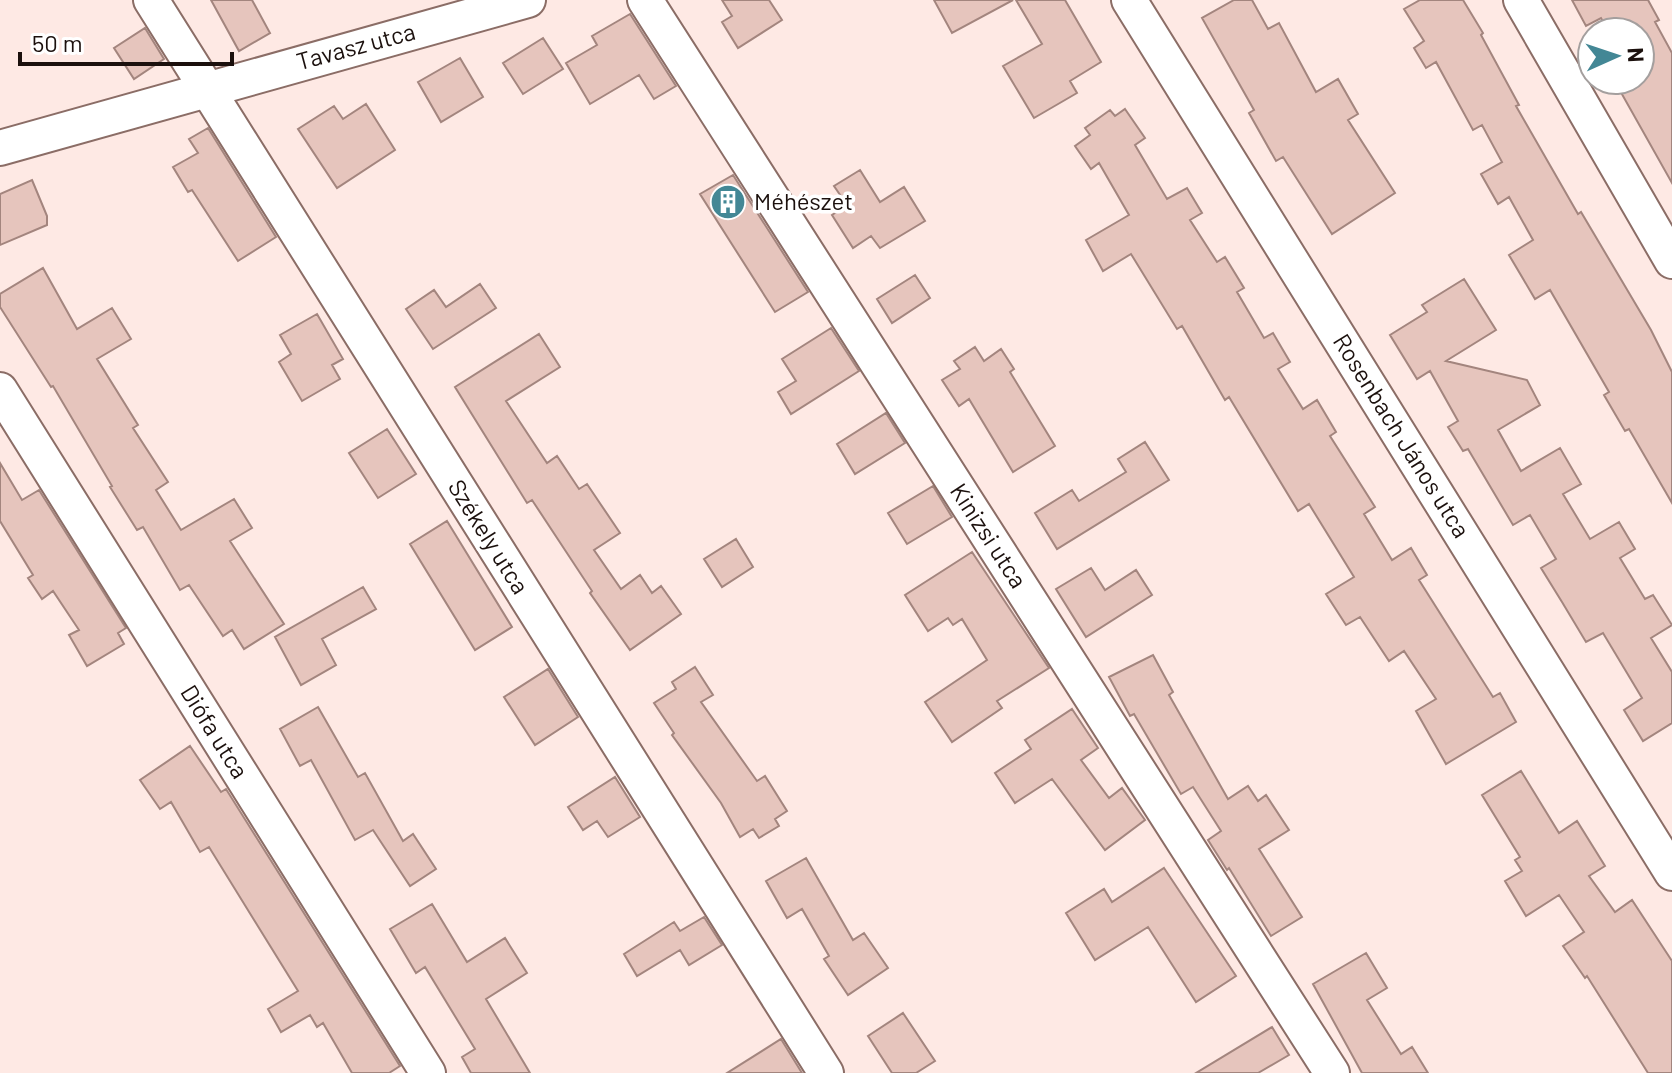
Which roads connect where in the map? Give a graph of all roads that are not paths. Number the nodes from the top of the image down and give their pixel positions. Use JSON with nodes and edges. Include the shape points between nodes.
{"nodes":[{"id":1,"x":151,"y":0,"type":"edge"},
{"id":2,"x":528,"y":0,"type":"edge"},
{"id":3,"x":645,"y":0,"type":"edge"},
{"id":4,"x":1129,"y":0,"type":"edge"},
{"id":5,"x":1521,"y":0,"type":"edge"},
{"id":6,"x":206,"y":88,"type":"junction"},
{"id":7,"x":0,"y":148,"type":"edge"},
{"id":8,"x":1672,"y":261,"type":"edge"},
{"id":9,"x":0,"y":390,"type":"edge"},
{"id":10,"x":1672,"y":873,"type":"edge"},
{"id":11,"x":428,"y":1073,"type":"edge"},
{"id":12,"x":826,"y":1073,"type":"edge"},
{"id":13,"x":1332,"y":1073,"type":"edge"}],
"edges":[{"from":1,"to":6,"type":"street","name":"Székely utca"},
{"from":2,"to":6,"type":"street","name":"Tavasz utca"},
{"from":3,"to":13,"type":"street","name":"Kinizsi utca"},
{"from":4,"to":10,"type":"street","name":"Rosenbach János utca"},
{"from":5,"to":8,"type":"street"},
{"from":6,"to":7,"type":"street","name":"Tavasz utca"},
{"from":6,"to":12,"type":"street","name":"Székely utca"},
{"from":9,"to":11,"type":"street","name":"Diófa utca"}]}
